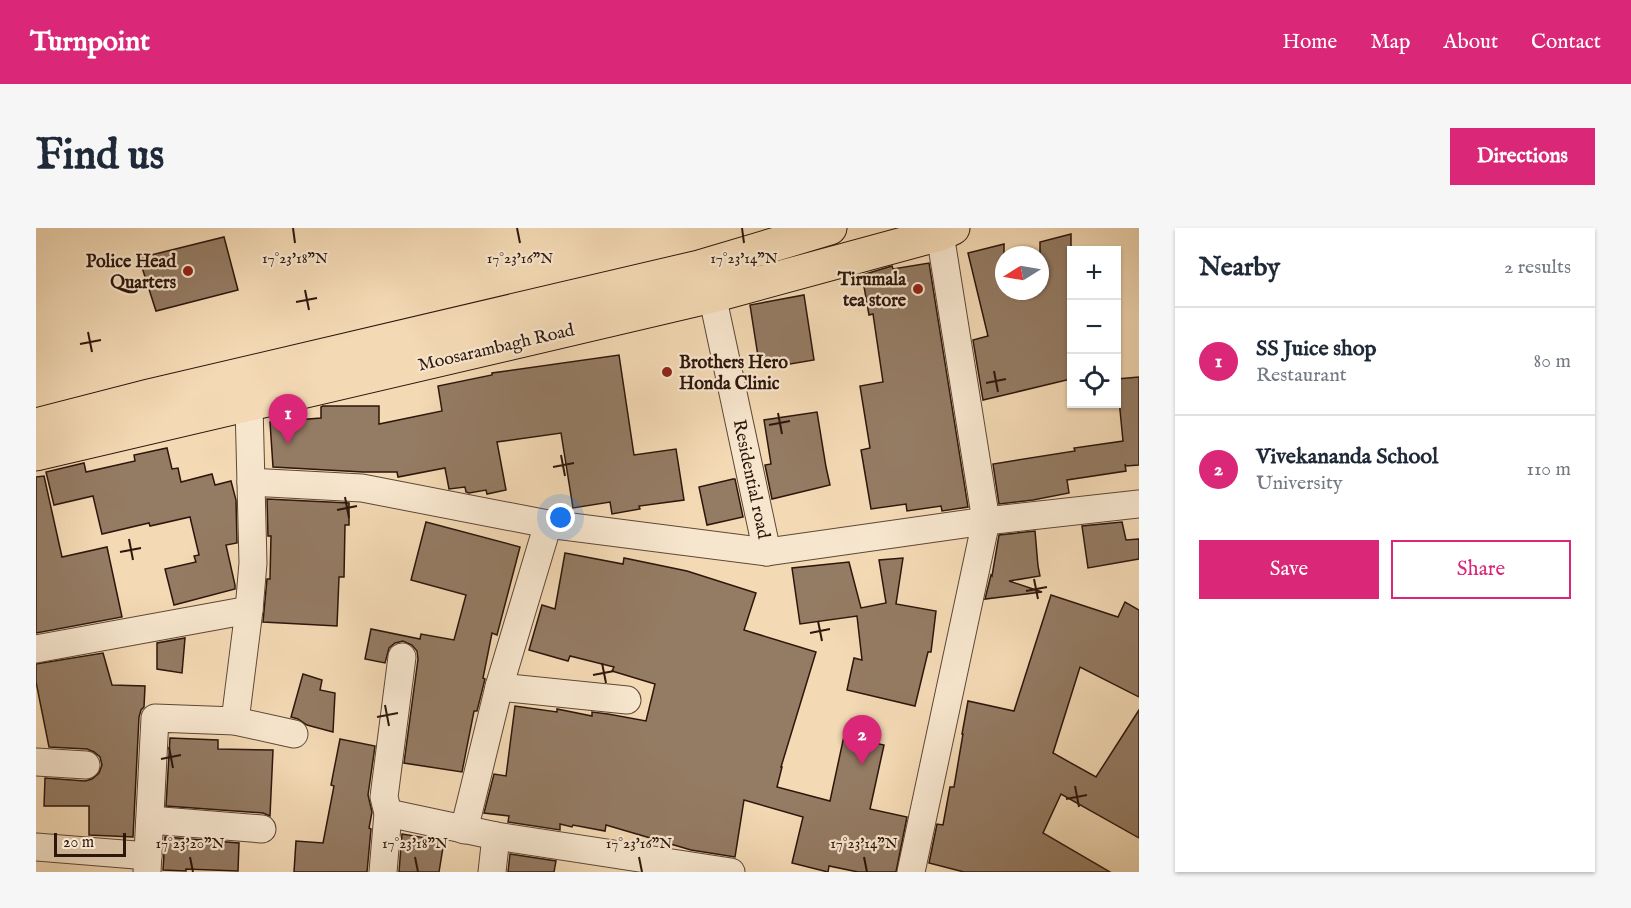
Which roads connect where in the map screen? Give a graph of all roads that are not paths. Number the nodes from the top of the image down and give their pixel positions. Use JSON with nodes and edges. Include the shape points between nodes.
{"nodes":[{"id":1,"x":830,"y":228,"type":"edge"},
{"id":2,"x":946,"y":231,"type":"edge"},
{"id":3,"x":709,"y":281,"type":"junction"},
{"id":4,"x":246,"y":389,"type":"junction"},
{"id":5,"x":36,"y":425,"type":"edge"},
{"id":6,"x":36,"y":454,"type":"edge"},
{"id":7,"x":251,"y":482,"type":"junction"},
{"id":8,"x":1139,"y":504,"type":"edge"},
{"id":9,"x":986,"y":521,"type":"junction"},
{"id":10,"x":548,"y":524,"type":"junction"},
{"id":11,"x":767,"y":552,"type":"junction"},
{"id":12,"x":249,"y":610,"type":"junction"},
{"id":13,"x":36,"y":649,"type":"edge"},
{"id":14,"x":402,"y":657,"type":"dead end"},
{"id":15,"x":499,"y":687,"type":"junction"},
{"id":16,"x":627,"y":700,"type":"dead end"},
{"id":17,"x":235,"y":722,"type":"junction"},
{"id":18,"x":294,"y":734,"type":"dead end"},
{"id":19,"x":36,"y":762,"type":"edge"},
{"id":20,"x":86,"y":765,"type":"dead end"},
{"id":21,"x":388,"y":813,"type":"junction"},
{"id":22,"x":150,"y":820,"type":"junction"},
{"id":23,"x":262,"y":830,"type":"dead end"},
{"id":24,"x":464,"y":830,"type":"junction"},
{"id":25,"x":496,"y":836,"type":"junction"},
{"id":26,"x":36,"y":847,"type":"edge"},
{"id":27,"x":147,"y":864,"type":"edge"},
{"id":28,"x":383,"y":872,"type":"edge"},
{"id":29,"x":492,"y":872,"type":"edge"},
{"id":30,"x":731,"y":872,"type":"edge"},
{"id":31,"x":911,"y":872,"type":"edge"}],
"edges":[{"from":1,"to":3,"type":"main road","name":"Moosarambagh Road"},
{"from":2,"to":3,"type":"main road","name":"Moosarambagh Road"},
{"from":2,"to":9,"type":"street"},
{"from":3,"to":4,"type":"main road","name":"Moosarambagh Road"},
{"from":3,"to":11,"type":"street","name":"Residential road"},
{"from":4,"to":5,"type":"main road","name":"Moosarambagh Road","via":[[149,396]]},
{"from":4,"to":6,"type":"main road","name":"Moosarambagh Road"},
{"from":4,"to":7,"type":"street"},
{"from":7,"to":10,"type":"street","via":[[362,488]]},
{"from":7,"to":12,"type":"street","via":[[254,563]]},
{"from":8,"to":9,"type":"street"},
{"from":9,"to":11,"type":"street"},
{"from":9,"to":31,"type":"street"},
{"from":10,"to":11,"type":"street"},
{"from":10,"to":15,"type":"street"},
{"from":12,"to":13,"type":"street"},
{"from":12,"to":17,"type":"street"},
{"from":14,"to":21,"type":"street","via":[[384,797]]},
{"from":15,"to":16,"type":"street"},
{"from":15,"to":24,"type":"street"},
{"from":17,"to":18,"type":"street"},
{"from":17,"to":22,"type":"street","via":[[155,717]]},
{"from":19,"to":20,"type":"street"},
{"from":21,"to":24,"type":"street"},
{"from":21,"to":28,"type":"street"},
{"from":22,"to":23,"type":"street"},
{"from":22,"to":27,"type":"street"},
{"from":24,"to":25,"type":"street"},
{"from":25,"to":29,"type":"street"},
{"from":25,"to":30,"type":"street"},
{"from":26,"to":27,"type":"street"}]}
